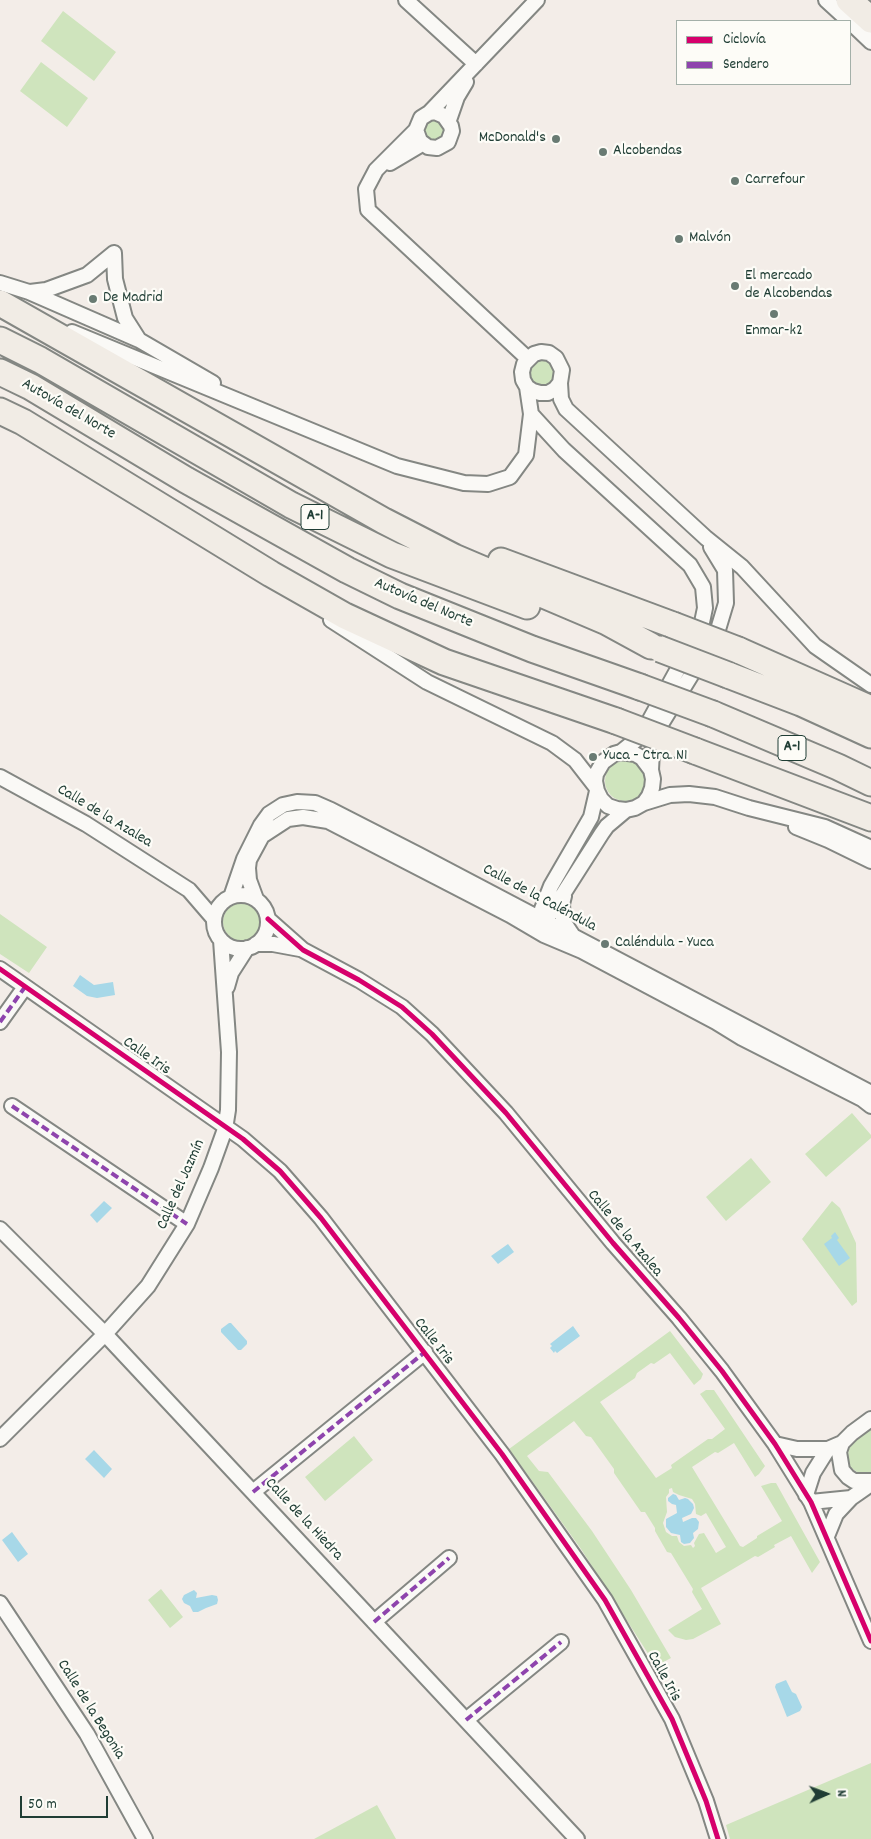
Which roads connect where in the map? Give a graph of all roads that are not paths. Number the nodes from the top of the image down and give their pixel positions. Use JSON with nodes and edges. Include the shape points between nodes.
{"nodes":[{"id":1,"x":406,"y":0,"type":"edge"},
{"id":2,"x":537,"y":0,"type":"edge"},
{"id":3,"x":826,"y":0,"type":"edge"},
{"id":4,"x":849,"y":0,"type":"edge"},
{"id":5,"x":847,"y":20,"type":"edge"},
{"id":6,"x":871,"y":20,"type":"edge"},
{"id":7,"x":851,"y":24,"type":"edge"},
{"id":8,"x":871,"y":42,"type":"edge"},
{"id":9,"x":476,"y":64,"type":"junction"},
{"id":10,"x":428,"y":113,"type":"junction"},
{"id":11,"x":449,"y":120,"type":"junction"},
{"id":12,"x":416,"y":130,"type":"junction"},
{"id":13,"x":422,"y":144,"type":"junction"},
{"id":14,"x":376,"y":170,"type":"junction"},
{"id":15,"x":0,"y":283,"type":"edge"},
{"id":16,"x":29,"y":292,"type":"junction"},
{"id":17,"x":0,"y":302,"type":"edge"},
{"id":18,"x":0,"y":340,"type":"edge"},
{"id":19,"x":139,"y":340,"type":"junction"},
{"id":20,"x":527,"y":358,"type":"junction"},
{"id":21,"x":0,"y":372,"type":"edge"},
{"id":22,"x":560,"y":383,"type":"junction"},
{"id":23,"x":527,"y":386,"type":"junction"},
{"id":24,"x":262,"y":410,"type":"junction"},
{"id":25,"x":0,"y":411,"type":"edge"},
{"id":26,"x":531,"y":414,"type":"junction"},
{"id":27,"x":304,"y":475,"type":"junction"},
{"id":28,"x":706,"y":538,"type":"junction"},
{"id":29,"x":271,"y":574,"type":"junction"},
{"id":30,"x":656,"y":648,"type":"junction"},
{"id":31,"x":871,"y":686,"type":"edge"},
{"id":32,"x":871,"y":709,"type":"edge"},
{"id":33,"x":871,"y":736,"type":"edge"},
{"id":34,"x":621,"y":752,"type":"junction"},
{"id":35,"x":651,"y":770,"type":"junction"},
{"id":36,"x":0,"y":778,"type":"edge"},
{"id":37,"x":774,"y":781,"type":"junction"},
{"id":38,"x":871,"y":783,"type":"edge"},
{"id":39,"x":596,"y":789,"type":"junction"},
{"id":40,"x":644,"y":803,"type":"junction"},
{"id":41,"x":749,"y":808,"type":"junction"},
{"id":42,"x":626,"y":810,"type":"junction"},
{"id":43,"x":871,"y":818,"type":"edge"},
{"id":44,"x":871,"y":832,"type":"edge"},
{"id":45,"x":871,"y":848,"type":"edge"},
{"id":46,"x":871,"y":861,"type":"edge"},
{"id":47,"x":552,"y":886,"type":"junction"},
{"id":48,"x":189,"y":890,"type":"junction"},
{"id":49,"x":564,"y":894,"type":"junction"},
{"id":50,"x":230,"y":898,"type":"junction"},
{"id":51,"x":256,"y":899,"type":"junction"},
{"id":52,"x":514,"y":911,"type":"junction"},
{"id":53,"x":214,"y":919,"type":"junction"},
{"id":54,"x":268,"y":919,"type":"junction"},
{"id":55,"x":542,"y":921,"type":"junction"},
{"id":56,"x":221,"y":940,"type":"junction"},
{"id":57,"x":572,"y":941,"type":"junction"},
{"id":58,"x":252,"y":946,"type":"junction"},
{"id":59,"x":303,"y":950,"type":"junction"},
{"id":60,"x":0,"y":969,"type":"edge"},
{"id":61,"x":25,"y":987,"type":"junction"},
{"id":62,"x":224,"y":1000,"type":"junction"},
{"id":63,"x":0,"y":1022,"type":"edge"},
{"id":64,"x":871,"y":1093,"type":"edge"},
{"id":65,"x":12,"y":1106,"type":"dead end"},
{"id":66,"x":871,"y":1106,"type":"edge"},
{"id":67,"x":225,"y":1129,"type":"junction"},
{"id":68,"x":187,"y":1224,"type":"junction"},
{"id":69,"x":0,"y":1229,"type":"edge"},
{"id":70,"x":105,"y":1334,"type":"junction"},
{"id":71,"x":425,"y":1352,"type":"junction"},
{"id":72,"x":871,"y":1419,"type":"edge"},
{"id":73,"x":0,"y":1439,"type":"edge"},
{"id":74,"x":842,"y":1443,"type":"junction"},
{"id":75,"x":775,"y":1444,"type":"junction"},
{"id":76,"x":828,"y":1449,"type":"junction"},
{"id":77,"x":871,"y":1482,"type":"edge"},
{"id":78,"x":253,"y":1492,"type":"junction"},
{"id":79,"x":851,"y":1498,"type":"junction"},
{"id":80,"x":808,"y":1499,"type":"junction"},
{"id":81,"x":827,"y":1536,"type":"junction"},
{"id":82,"x":449,"y":1558,"type":"dead end"},
{"id":83,"x":0,"y":1603,"type":"edge"},
{"id":84,"x":374,"y":1622,"type":"junction"},
{"id":85,"x":871,"y":1641,"type":"edge"},
{"id":86,"x":561,"y":1642,"type":"dead end"},
{"id":87,"x":466,"y":1720,"type":"junction"},
{"id":88,"x":145,"y":1839,"type":"edge"},
{"id":89,"x":577,"y":1839,"type":"edge"},
{"id":90,"x":718,"y":1839,"type":"edge"}],
"edges":[{"from":1,"to":9,"type":"street"},
{"from":2,"to":9,"type":"street"},
{"from":3,"to":5,"type":"street"},
{"from":4,"to":6,"type":"highway"},
{"from":7,"to":8,"type":"street"},
{"from":9,"to":10,"type":"street"},
{"from":9,"to":11,"type":"street","via":[[457,97]]},
{"from":10,"to":11,"type":"street","via":[[441,114]]},
{"from":10,"to":12,"type":"street","via":[[421,118]]},
{"from":11,"to":13,"type":"street","via":[[452,131],[448,142],[434,149]]},
{"from":12,"to":13,"type":"street"},
{"from":12,"to":14,"type":"street"},
{"from":13,"to":14,"type":"street"},
{"from":14,"to":20,"type":"street","via":[[366,189],[368,210]]},
{"from":15,"to":16,"type":"street"},
{"from":16,"to":19,"type":"street"},
{"from":16,"to":19,"type":"street","via":[[46,290],[87,275],[114,253],[114,278],[125,318]]},
{"from":17,"to":24,"type":"street"},
{"from":17,"to":27,"type":"highway"},
{"from":18,"to":30,"type":"highway","name":"Autovía del Norte","number":"A-1","via":[[291,505],[392,555],[546,614]]},
{"from":19,"to":24,"type":"street"},
{"from":20,"to":22,"type":"street","via":[[541,352],[556,358],[562,370]]},
{"from":20,"to":23,"type":"street","via":[[522,372]]},
{"from":21,"to":38,"type":"highway","name":"Autovía del Norte","number":"A-1","bridge":true,"via":[[31,387],[186,480],[400,596],[532,649],[713,714]]},
{"from":22,"to":23,"type":"street","via":[[548,393],[533,391]]},
{"from":22,"to":28,"type":"street","via":[[560,399],[566,409]]},
{"from":23,"to":26,"type":"street"},
{"from":24,"to":26,"type":"street","via":[[398,466],[464,484],[488,484],[510,477],[526,454]]},
{"from":25,"to":29,"type":"highway"},
{"from":26,"to":34,"type":"street","via":[[564,450],[690,565],[703,587],[705,608],[701,627],[641,736]]},
{"from":27,"to":30,"type":"highway","via":[[454,557],[607,622]]},
{"from":27,"to":32,"type":"highway","bridge":true,"via":[[458,544],[738,650]]},
{"from":28,"to":31,"type":"street","via":[[742,568],[815,646]]},
{"from":28,"to":35,"type":"street","via":[[725,570],[726,603],[717,633],[658,730]]},
{"from":29,"to":37,"type":"highway","bridge":true,"via":[[346,616],[444,662],[616,721]]},
{"from":29,"to":39,"type":"street","via":[[293,596],[427,682],[552,743],[575,760]]},
{"from":30,"to":33,"type":"highway","name":"Autovía del Norte","number":"A-1","bridge":true,"via":[[801,703]]},
{"from":34,"to":35,"type":"street","via":[[636,754]]},
{"from":34,"to":39,"type":"street","via":[[603,762],[596,774]]},
{"from":35,"to":40,"type":"street","via":[[652,788]]},
{"from":36,"to":48,"type":"street","name":"Calle de la Azalea","via":[[86,824]]},
{"from":37,"to":43,"type":"highway"},
{"from":37,"to":44,"type":"highway"},
{"from":39,"to":42,"type":"street","via":[[608,806]]},
{"from":39,"to":47,"type":"street","via":[[590,817]]},
{"from":40,"to":41,"type":"street","via":[[670,795],[689,794],[715,797]]},
{"from":40,"to":42,"type":"street"},
{"from":41,"to":45,"type":"street","via":[[825,827]]},
{"from":41,"to":46,"type":"street"},
{"from":42,"to":49,"type":"street","via":[[607,826]]},
{"from":47,"to":52,"type":"street"},
{"from":47,"to":55,"type":"street","via":[[542,909]]},
{"from":48,"to":50,"type":"street","name":"Calle de la Azalea"},
{"from":48,"to":53,"type":"street","name":"Calle de la Azalea"},
{"from":49,"to":55,"type":"street"},
{"from":49,"to":57,"type":"street","via":[[563,918]]},
{"from":50,"to":51,"type":"street","via":[[238,895]]},
{"from":50,"to":52,"type":"street","name":"Calle de la Caléndula","via":[[248,851],[268,814],[283,805],[306,802],[331,810]]},
{"from":50,"to":53,"type":"street","via":[[222,903]]},
{"from":51,"to":52,"type":"street","name":"Calle de la Caléndula","via":[[248,868],[262,836],[288,820],[303,817],[339,825],[419,870]]},
{"from":51,"to":54,"type":"street"},
{"from":52,"to":55,"type":"street","name":"Calle de la Caléndula","via":[[532,921]]},
{"from":52,"to":57,"type":"street","name":"Calle de la Caléndula","via":[[544,935]]},
{"from":53,"to":56,"type":"street"},
{"from":54,"to":58,"type":"street","via":[[264,937]]},
{"from":54,"to":59,"type":"street","name":"Calle de la Azalea"},
{"from":55,"to":57,"type":"street","name":"Calle de la Caléndula"},
{"from":56,"to":58,"type":"street","via":[[234,948]]},
{"from":56,"to":62,"type":"street","name":"Calle del Jazmín"},
{"from":57,"to":64,"type":"street","name":"Calle de la Caléndula","via":[[747,1026]]},
{"from":57,"to":66,"type":"street","name":"Calle de la Caléndula"},
{"from":58,"to":59,"type":"street","name":"Calle de la Azalea","via":[[273,944]]},
{"from":58,"to":62,"type":"street","name":"Calle del Jazmín","via":[[231,973]]},
{"from":59,"to":75,"type":"street","name":"Calle de la Azalea","via":[[402,1007],[450,1052],[506,1113],[679,1318]]},
{"from":60,"to":61,"type":"street","name":"Calle Iris"},
{"from":61,"to":63,"type":"street"},
{"from":61,"to":67,"type":"street","name":"Calle Iris"},
{"from":62,"to":67,"type":"street","name":"Calle del Jazmín","via":[[230,1080]]},
{"from":65,"to":68,"type":"street"},
{"from":67,"to":68,"type":"street","name":"Calle del Jazmín"},
{"from":67,"to":71,"type":"street","name":"Calle Iris","via":[[280,1171],[321,1218]]},
{"from":68,"to":70,"type":"street","name":"Calle del Jazmín","via":[[148,1286]]},
{"from":69,"to":70,"type":"street","name":"Calle de la Hiedra"},
{"from":70,"to":73,"type":"street","name":"Calle del Jazmín"},
{"from":70,"to":78,"type":"street","name":"Calle de la Hiedra"},
{"from":71,"to":78,"type":"street"},
{"from":71,"to":90,"type":"street","name":"Calle Iris","via":[[605,1600],[681,1738]]},
{"from":72,"to":74,"type":"street"},
{"from":74,"to":76,"type":"street"},
{"from":74,"to":77,"type":"street","via":[[839,1452],[842,1470],[854,1481]]},
{"from":75,"to":76,"type":"street","via":[[797,1449]]},
{"from":75,"to":80,"type":"street","name":"Calle de la Azalea"},
{"from":76,"to":80,"type":"street","via":[[813,1473]]},
{"from":77,"to":79,"type":"street"},
{"from":78,"to":84,"type":"street","name":"Calle de la Hiedra"},
{"from":79,"to":80,"type":"street"},
{"from":79,"to":81,"type":"street","via":[[836,1514]]},
{"from":80,"to":81,"type":"street","name":"Calle de la Azalea"},
{"from":81,"to":85,"type":"street","name":"Calle de la Azalea"},
{"from":82,"to":84,"type":"street"},
{"from":83,"to":88,"type":"street","name":"Calle de la Begonia","via":[[86,1734]]},
{"from":84,"to":87,"type":"street","name":"Calle de la Hiedra"},
{"from":86,"to":87,"type":"street"},
{"from":87,"to":89,"type":"street","name":"Calle de la Hiedra"}]}
